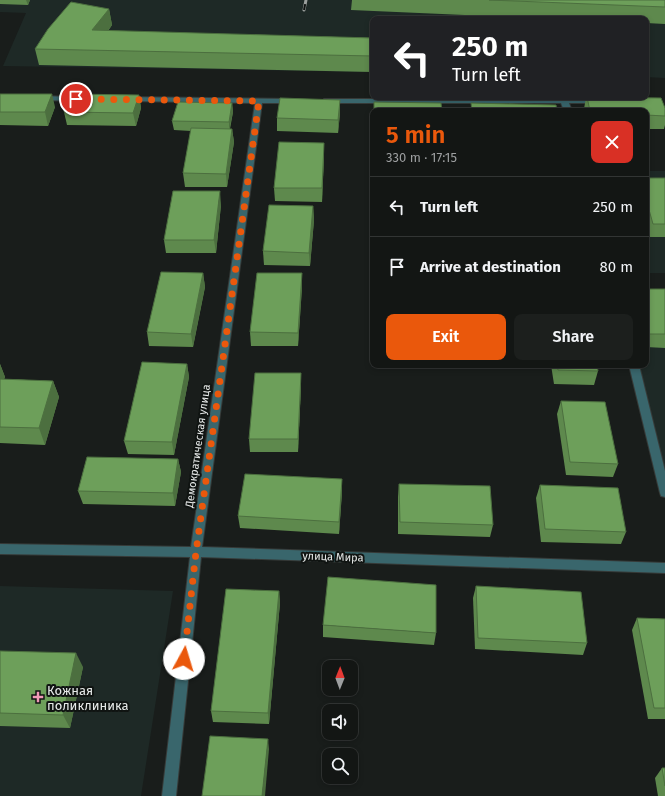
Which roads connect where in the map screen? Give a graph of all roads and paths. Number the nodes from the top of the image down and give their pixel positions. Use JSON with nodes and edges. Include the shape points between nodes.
{"nodes":[{"id":1,"x":31,"y":98,"type":"edge"},
{"id":2,"x":86,"y":99,"type":"edge"},
{"id":3,"x":118,"y":99,"type":"edge"},
{"id":4,"x":259,"y":101,"type":"junction"},
{"id":5,"x":298,"y":101,"type":"edge"},
{"id":6,"x":321,"y":101,"type":"edge"},
{"id":7,"x":564,"y":101,"type":"junction"},
{"id":8,"x":610,"y":101,"type":"edge"},
{"id":9,"x":567,"y":108,"type":"edge"},
{"id":10,"x":635,"y":368,"type":"edge"},
{"id":11,"x":665,"y":493,"type":"edge"},
{"id":12,"x":0,"y":549,"type":"edge"},
{"id":13,"x":196,"y":552,"type":"junction"},
{"id":14,"x":665,"y":568,"type":"edge"},
{"id":15,"x":168,"y":796,"type":"edge"}],
"edges":[{"from":1,"to":2,"type":"street"},
{"from":3,"to":4,"type":"street"},
{"from":4,"to":5,"type":"street"},
{"from":4,"to":13,"type":"street","name":"Демократическая улица"},
{"from":6,"to":7,"type":"street"},
{"from":7,"to":8,"type":"street"},
{"from":7,"to":9,"type":"street"},
{"from":10,"to":11,"type":"street"},
{"from":12,"to":13,"type":"street","name":"улица Мира"},
{"from":13,"to":14,"type":"street","name":"улица Мира"},
{"from":13,"to":15,"type":"street","name":"Демократическая улица"}]}
